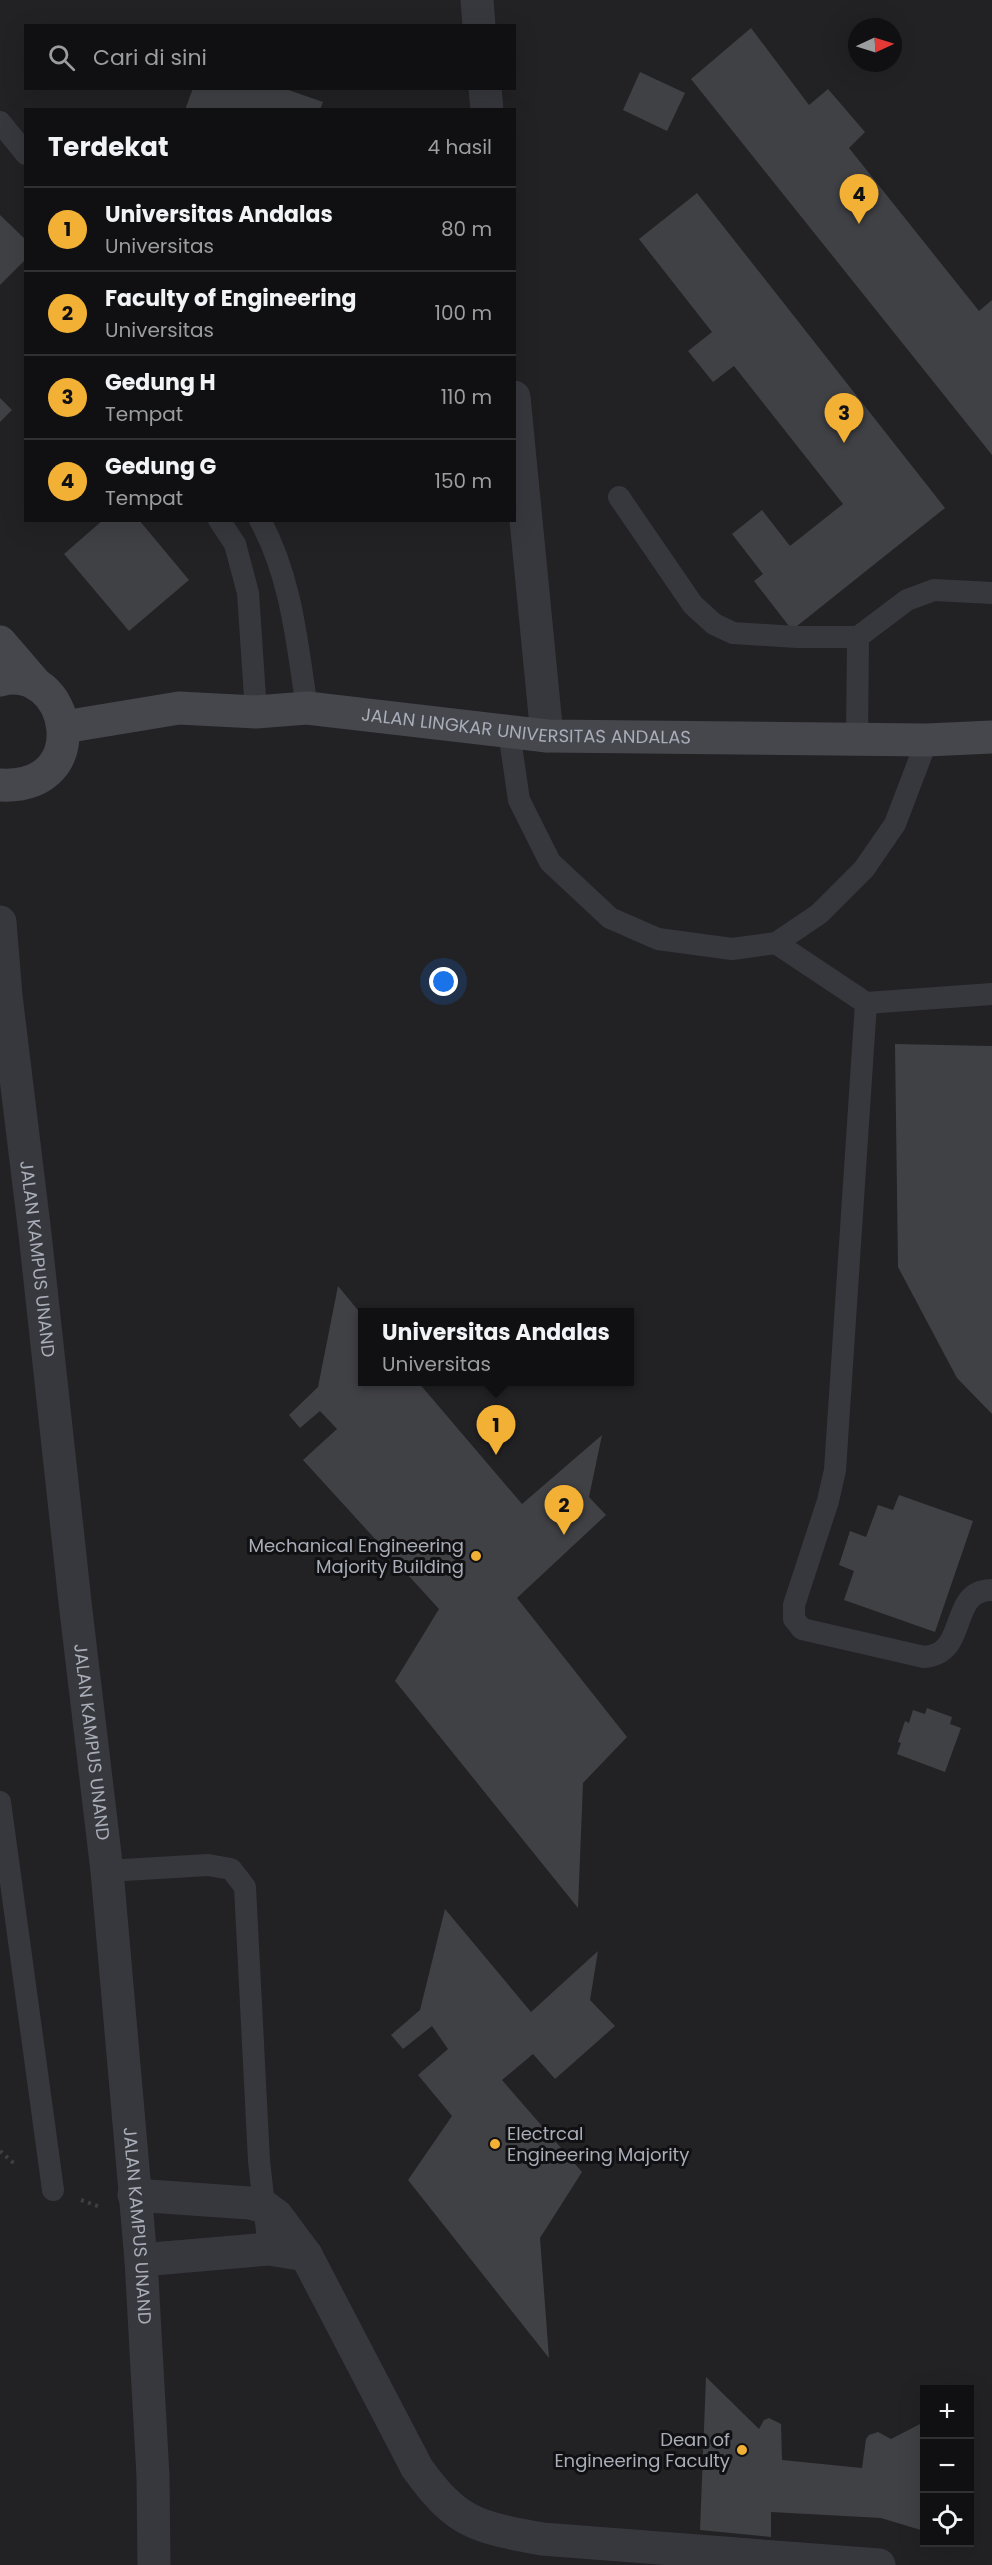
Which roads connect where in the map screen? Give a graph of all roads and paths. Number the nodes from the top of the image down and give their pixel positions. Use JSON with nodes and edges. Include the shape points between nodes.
{"nodes":[{"id":1,"x":477,"y":0,"type":"edge"},
{"id":2,"x":479,"y":24,"type":"edge"},
{"id":3,"x":485,"y":90,"type":"edge"},
{"id":4,"x":487,"y":108,"type":"edge"},
{"id":5,"x":0,"y":122,"type":"edge"},
{"id":6,"x":24,"y":152,"type":"edge"},
{"id":7,"x":516,"y":418,"type":"edge"},
{"id":8,"x":619,"y":497,"type":"dead end"},
{"id":9,"x":220,"y":522,"type":"edge"},
{"id":10,"x":262,"y":524,"type":"edge"},
{"id":11,"x":235,"y":544,"type":"junction"},
{"id":12,"x":992,"y":593,"type":"edge"},
{"id":13,"x":858,"y":637,"type":"junction"},
{"id":14,"x":0,"y":642,"type":"edge"},
{"id":15,"x":0,"y":680,"type":"edge"},
{"id":16,"x":37,"y":685,"type":"junction"},
{"id":17,"x":307,"y":708,"type":"junction"},
{"id":18,"x":256,"y":712,"type":"junction"},
{"id":19,"x":64,"y":726,"type":"junction"},
{"id":20,"x":508,"y":732,"type":"junction"},
{"id":21,"x":547,"y":736,"type":"junction"},
{"id":22,"x":992,"y":737,"type":"edge"},
{"id":23,"x":857,"y":740,"type":"junction"},
{"id":24,"x":927,"y":740,"type":"junction"},
{"id":25,"x":0,"y":785,"type":"edge"},
{"id":26,"x":0,"y":922,"type":"edge"},
{"id":27,"x":776,"y":943,"type":"junction"},
{"id":28,"x":992,"y":994,"type":"edge"},
{"id":29,"x":866,"y":1003,"type":"junction"},
{"id":30,"x":992,"y":1590,"type":"edge"},
{"id":31,"x":0,"y":1802,"type":"edge"},
{"id":32,"x":107,"y":1871,"type":"junction"},
{"id":33,"x":53,"y":2190,"type":"dead end"},
{"id":34,"x":134,"y":2195,"type":"junction"},
{"id":35,"x":265,"y":2207,"type":"junction"},
{"id":36,"x":269,"y":2249,"type":"junction"},
{"id":37,"x":306,"y":2255,"type":"junction"},
{"id":38,"x":141,"y":2260,"type":"junction"},
{"id":39,"x":154,"y":2565,"type":"edge"},
{"id":40,"x":879,"y":2565,"type":"edge"}],
"edges":[{"from":1,"to":2,"type":"street"},
{"from":3,"to":4,"type":"street"},
{"from":5,"to":6,"type":"lane"},
{"from":7,"to":21,"type":"street"},
{"from":8,"to":13,"type":"lane","via":[[693,604],[714,624],[733,633]]},
{"from":9,"to":11,"type":"lane"},
{"from":10,"to":11,"type":"lane"},
{"from":10,"to":17,"type":"lane","via":[[283,570]]},
{"from":11,"to":18,"type":"lane","via":[[248,593]]},
{"from":12,"to":13,"type":"lane","via":[[934,590],[907,600]]},
{"from":13,"to":23,"type":"lane"},
{"from":14,"to":16,"type":"street"},
{"from":15,"to":16,"type":"street","via":[[21,679]]},
{"from":16,"to":19,"type":"street","via":[[50,696]]},
{"from":17,"to":18,"type":"street","name":"JALAN LINGKAR UNIVERSITAS ANDALAS"},
{"from":17,"to":20,"type":"street","name":"JALAN LINGKAR UNIVERSITAS ANDALAS"},
{"from":18,"to":19,"type":"street","name":"JALAN LINGKAR UNIVERSITAS ANDALAS","via":[[179,708]]},
{"from":19,"to":25,"type":"street","via":[[57,759],[46,773],[33,782]]},
{"from":20,"to":21,"type":"street","name":"JALAN LINGKAR UNIVERSITAS ANDALAS"},
{"from":20,"to":27,"type":"lane","via":[[519,800],[550,862],[610,918],[658,939],[732,949]]},
{"from":21,"to":23,"type":"street","name":"JALAN LINGKAR UNIVERSITAS ANDALAS"},
{"from":22,"to":24,"type":"street","name":"JALAN LINGKAR UNIVERSITAS ANDALAS"},
{"from":23,"to":24,"type":"street","name":"JALAN LINGKAR UNIVERSITAS ANDALAS"},
{"from":24,"to":27,"type":"lane","via":[[895,824],[864,869],[819,914]]},
{"from":26,"to":32,"type":"street","name":"JALAN KAMPUS UNAND"},
{"from":27,"to":29,"type":"lane"},
{"from":28,"to":29,"type":"lane"},
{"from":29,"to":30,"type":"lane","via":[[835,1470],[794,1605],[794,1619],[802,1629],[934,1656],[947,1649],[967,1601],[976,1593]]},
{"from":31,"to":33,"type":"lane"},
{"from":32,"to":34,"type":"street","name":"JALAN KAMPUS UNAND"},
{"from":32,"to":35,"type":"lane","via":[[208,1865],[231,1869],[245,1887],[259,2161]]},
{"from":34,"to":35,"type":"street","via":[[228,2200]]},
{"from":34,"to":38,"type":"street","name":"JALAN KAMPUS UNAND"},
{"from":35,"to":36,"type":"lane"},
{"from":35,"to":37,"type":"street","via":[[278,2216]]},
{"from":36,"to":37,"type":"street"},
{"from":36,"to":38,"type":"street"},
{"from":37,"to":40,"type":"street","via":[[417,2468],[435,2495],[459,2515],[488,2529],[542,2539]]},
{"from":38,"to":39,"type":"street","name":"JALAN KAMPUS UNAND"}]}
